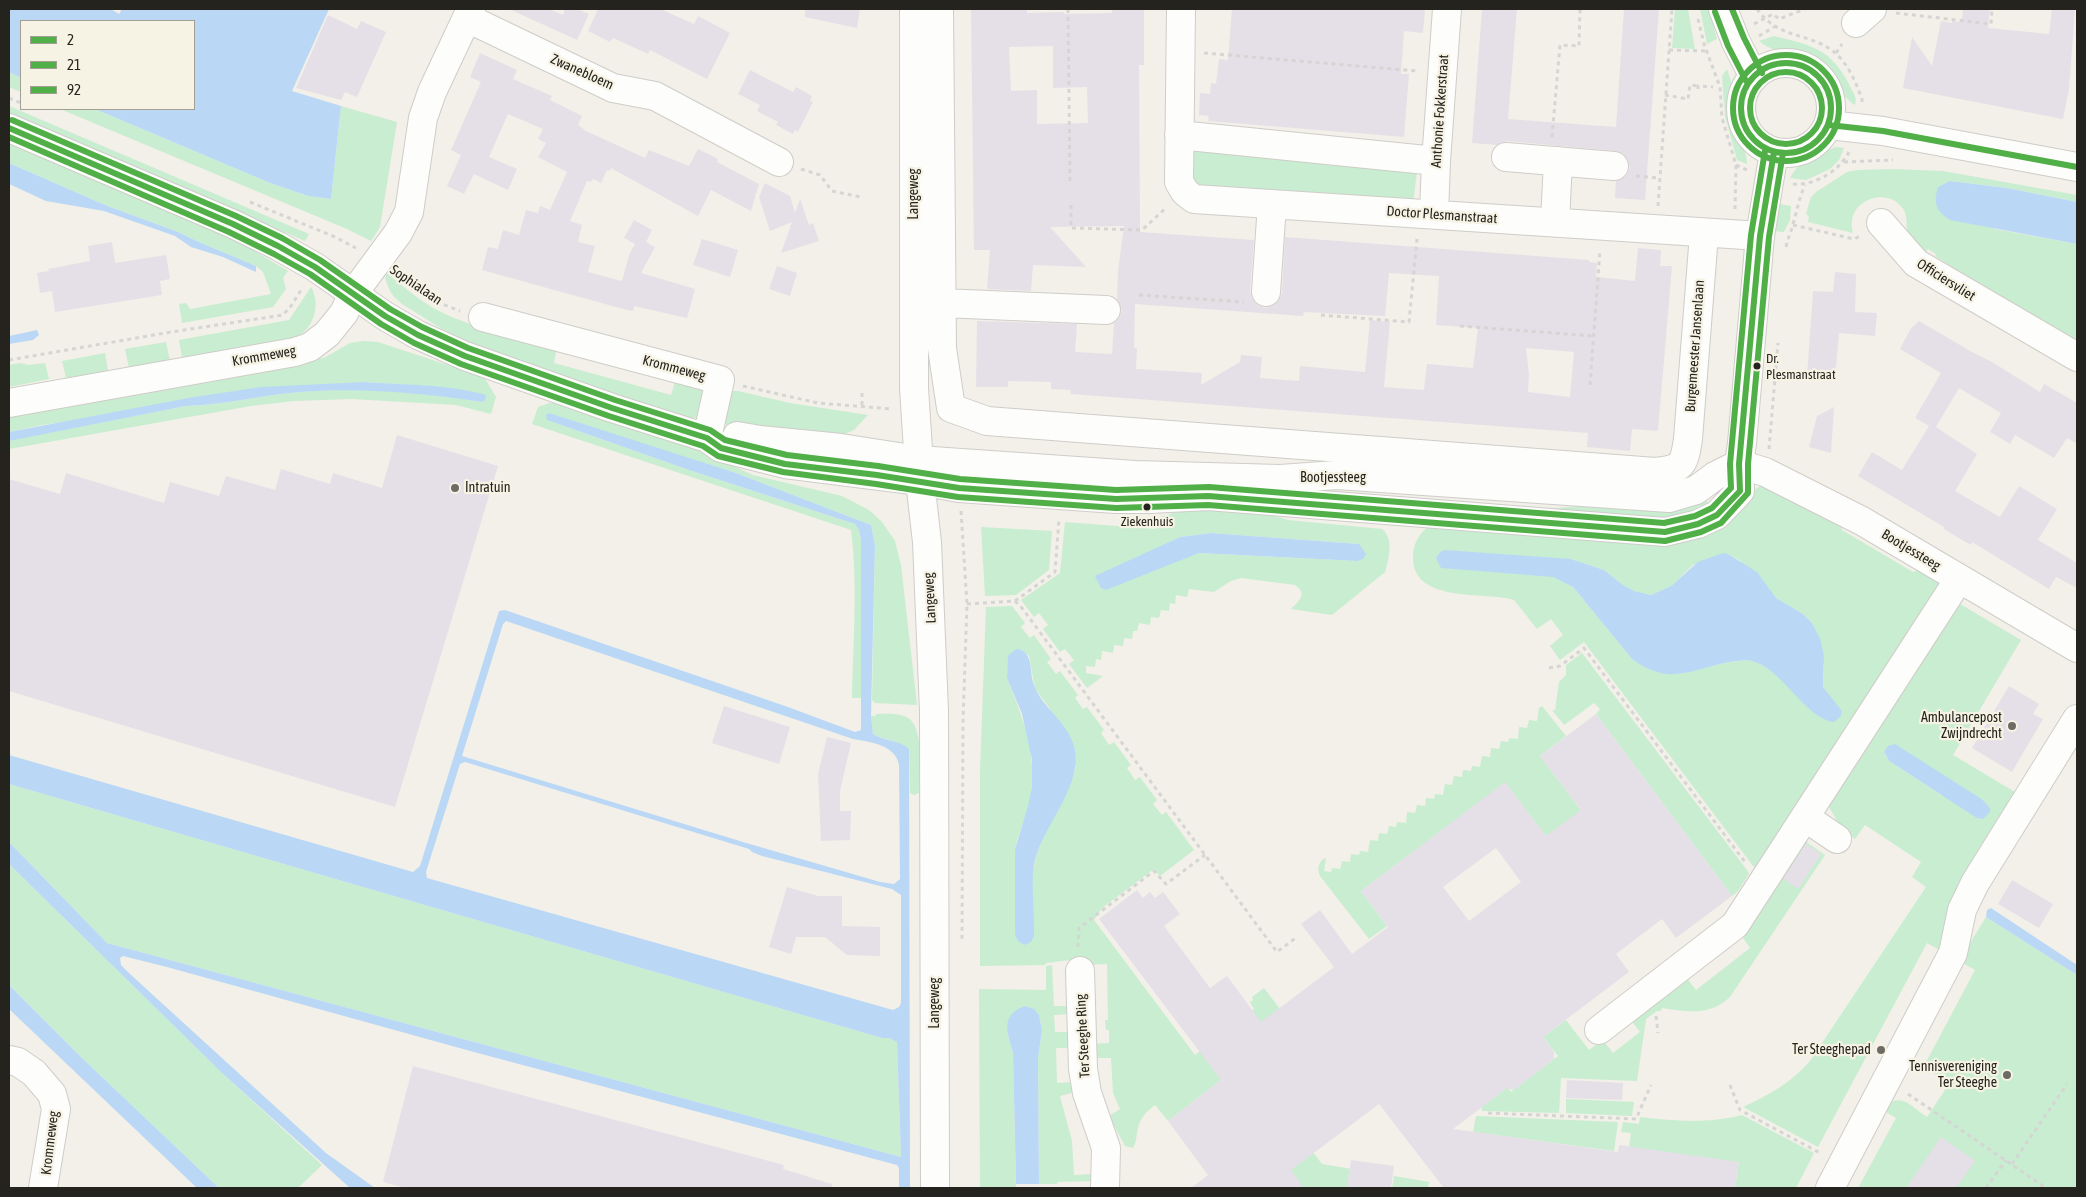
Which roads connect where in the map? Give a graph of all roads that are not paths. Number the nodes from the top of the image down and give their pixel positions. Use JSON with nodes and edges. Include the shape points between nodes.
{"nodes":[{"id":1,"x":914,"y":9,"type":"edge"},
{"id":2,"x":940,"y":9,"type":"edge"},
{"id":3,"x":1181,"y":9,"type":"edge"},
{"id":4,"x":1447,"y":9,"type":"edge"},
{"id":5,"x":1711,"y":12,"type":"edge"},
{"id":6,"x":469,"y":13,"type":"edge"},
{"id":7,"x":1754,"y":76,"type":"junction"},
{"id":8,"x":1829,"y":125,"type":"junction"},
{"id":9,"x":9,"y":128,"type":"edge"},
{"id":10,"x":1179,"y":135,"type":"junction"},
{"id":11,"x":1774,"y":152,"type":"junction"},
{"id":12,"x":1506,"y":157,"type":"dead end"},
{"id":13,"x":1436,"y":161,"type":"junction"},
{"id":14,"x":1554,"y":161,"type":"junction"},
{"id":15,"x":779,"y":162,"type":"road end"},
{"id":16,"x":1614,"y":166,"type":"dead end"},
{"id":17,"x":2077,"y":167,"type":"edge"},
{"id":18,"x":1272,"y":204,"type":"junction"},
{"id":19,"x":1426,"y":214,"type":"junction"},
{"id":20,"x":1555,"y":222,"type":"junction"},
{"id":21,"x":1881,"y":223,"type":"road end"},
{"id":22,"x":1704,"y":234,"type":"junction"},
{"id":23,"x":1760,"y":236,"type":"junction"},
{"id":24,"x":1266,"y":291,"type":"road end"},
{"id":25,"x":353,"y":294,"type":"junction"},
{"id":26,"x":942,"y":303,"type":"junction"},
{"id":27,"x":1106,"y":310,"type":"dead end"},
{"id":28,"x":483,"y":317,"type":"road end"},
{"id":29,"x":2077,"y":357,"type":"edge"},
{"id":30,"x":9,"y":403,"type":"edge"},
{"id":31,"x":951,"y":408,"type":"joint"},
{"id":32,"x":707,"y":438,"type":"junction"},
{"id":33,"x":1685,"y":459,"type":"joint"},
{"id":34,"x":1739,"y":464,"type":"junction"},
{"id":35,"x":919,"y":470,"type":"junction"},
{"id":36,"x":1959,"y":579,"type":"junction"},
{"id":37,"x":2077,"y":648,"type":"edge"},
{"id":38,"x":2077,"y":719,"type":"edge"},
{"id":39,"x":1806,"y":818,"type":"junction"},
{"id":40,"x":1837,"y":839,"type":"dead end"},
{"id":41,"x":1080,"y":971,"type":"road end"},
{"id":42,"x":1599,"y":1030,"type":"dead end"},
{"id":43,"x":9,"y":1060,"type":"edge"},
{"id":44,"x":44,"y":1188,"type":"edge"},
{"id":45,"x":935,"y":1188,"type":"edge"},
{"id":46,"x":1105,"y":1188,"type":"edge"},
{"id":47,"x":1830,"y":1188,"type":"edge"}],
"edges":[{"from":1,"to":35,"type":"street","name":"Langeweg","via":[[914,378]]},
{"from":2,"to":26,"type":"street","name":"Langeweg"},
{"from":3,"to":10,"type":"street"},
{"from":4,"to":13,"type":"street","name":"Anthonie Fokkerstraat"},
{"from":5,"to":7,"type":"street","via":[[1736,42]]},
{"from":6,"to":15,"type":"street","name":"Zwanebloem","via":[[613,88],[655,96]]},
{"from":6,"to":25,"type":"street","name":"Zwanebloem","via":[[423,118],[409,212],[398,233]]},
{"from":7,"to":8,"type":"street","via":[[1780,64],[1794,64],[1807,69],[1827,90]]},
{"from":7,"to":11,"type":"street","via":[[1743,97],[1743,119],[1754,140]]},
{"from":8,"to":11,"type":"street","via":[[1817,141],[1803,149]]},
{"from":8,"to":17,"type":"street","via":[[1883,131]]},
{"from":9,"to":25,"type":"street","via":[[232,224],[315,267]]},
{"from":10,"to":13,"type":"street"},
{"from":10,"to":18,"type":"street","name":"Doctor Plesmanstraat","via":[[1179,182],[1194,199]]},
{"from":11,"to":23,"type":"street"},
{"from":12,"to":14,"type":"street"},
{"from":13,"to":19,"type":"street","name":"Anthonie Fokkerstraat"},
{"from":14,"to":16,"type":"street"},
{"from":14,"to":20,"type":"street"},
{"from":18,"to":19,"type":"street","name":"Doctor Plesmanstraat"},
{"from":18,"to":24,"type":"street"},
{"from":19,"to":20,"type":"street","name":"Doctor Plesmanstraat"},
{"from":20,"to":22,"type":"street","name":"Doctor Plesmanstraat"},
{"from":21,"to":29,"type":"street","name":"Officiersvliet","via":[[1916,263]]},
{"from":22,"to":23,"type":"street","name":"Doctor Plesmanstraat"},
{"from":22,"to":33,"type":"street","name":"Burgemeester Jansenlaan"},
{"from":23,"to":34,"type":"street"},
{"from":25,"to":30,"type":"street","name":"Krommeweg","via":[[344,313],[327,334],[310,347],[295,352]]},
{"from":25,"to":32,"type":"street","via":[[418,335],[465,356]]},
{"from":26,"to":27,"type":"street"},
{"from":26,"to":31,"type":"street","name":"Langeweg","via":[[942,348]]},
{"from":28,"to":32,"type":"street","name":"Krommeweg","via":[[720,380]]},
{"from":31,"to":33,"type":"street","name":"Bootjessteeg","via":[[987,421],[1655,472],[1674,470]]},
{"from":32,"to":35,"type":"street","via":[[726,434],[841,448]]},
{"from":34,"to":35,"type":"street","name":"Bootjessteeg","via":[[1696,490],[1669,498],[1337,475],[1280,479]]},
{"from":34,"to":35,"type":"street","name":"Bootjessteeg","via":[[1740,491],[1717,515],[1698,524],[1665,532],[1208,496],[1116,499],[959,488]]},
{"from":34,"to":36,"type":"street","name":"Bootjessteeg","via":[[1765,472],[1862,522]]},
{"from":35,"to":45,"type":"street","name":"Langeweg","via":[[927,542],[934,691]]},
{"from":36,"to":37,"type":"street","name":"Bootjessteeg"},
{"from":36,"to":39,"type":"street"},
{"from":38,"to":47,"type":"street","via":[[1975,883],[1962,910],[1953,953]]},
{"from":39,"to":40,"type":"street"},
{"from":39,"to":42,"type":"street","via":[[1735,925]]},
{"from":41,"to":46,"type":"street","name":"Ter Steeghe Ring","via":[[1083,1069],[1087,1093],[1106,1148]]},
{"from":43,"to":44,"type":"street","name":"Krommeweg","via":[[34,1073],[52,1094],[56,1109]]}]}
